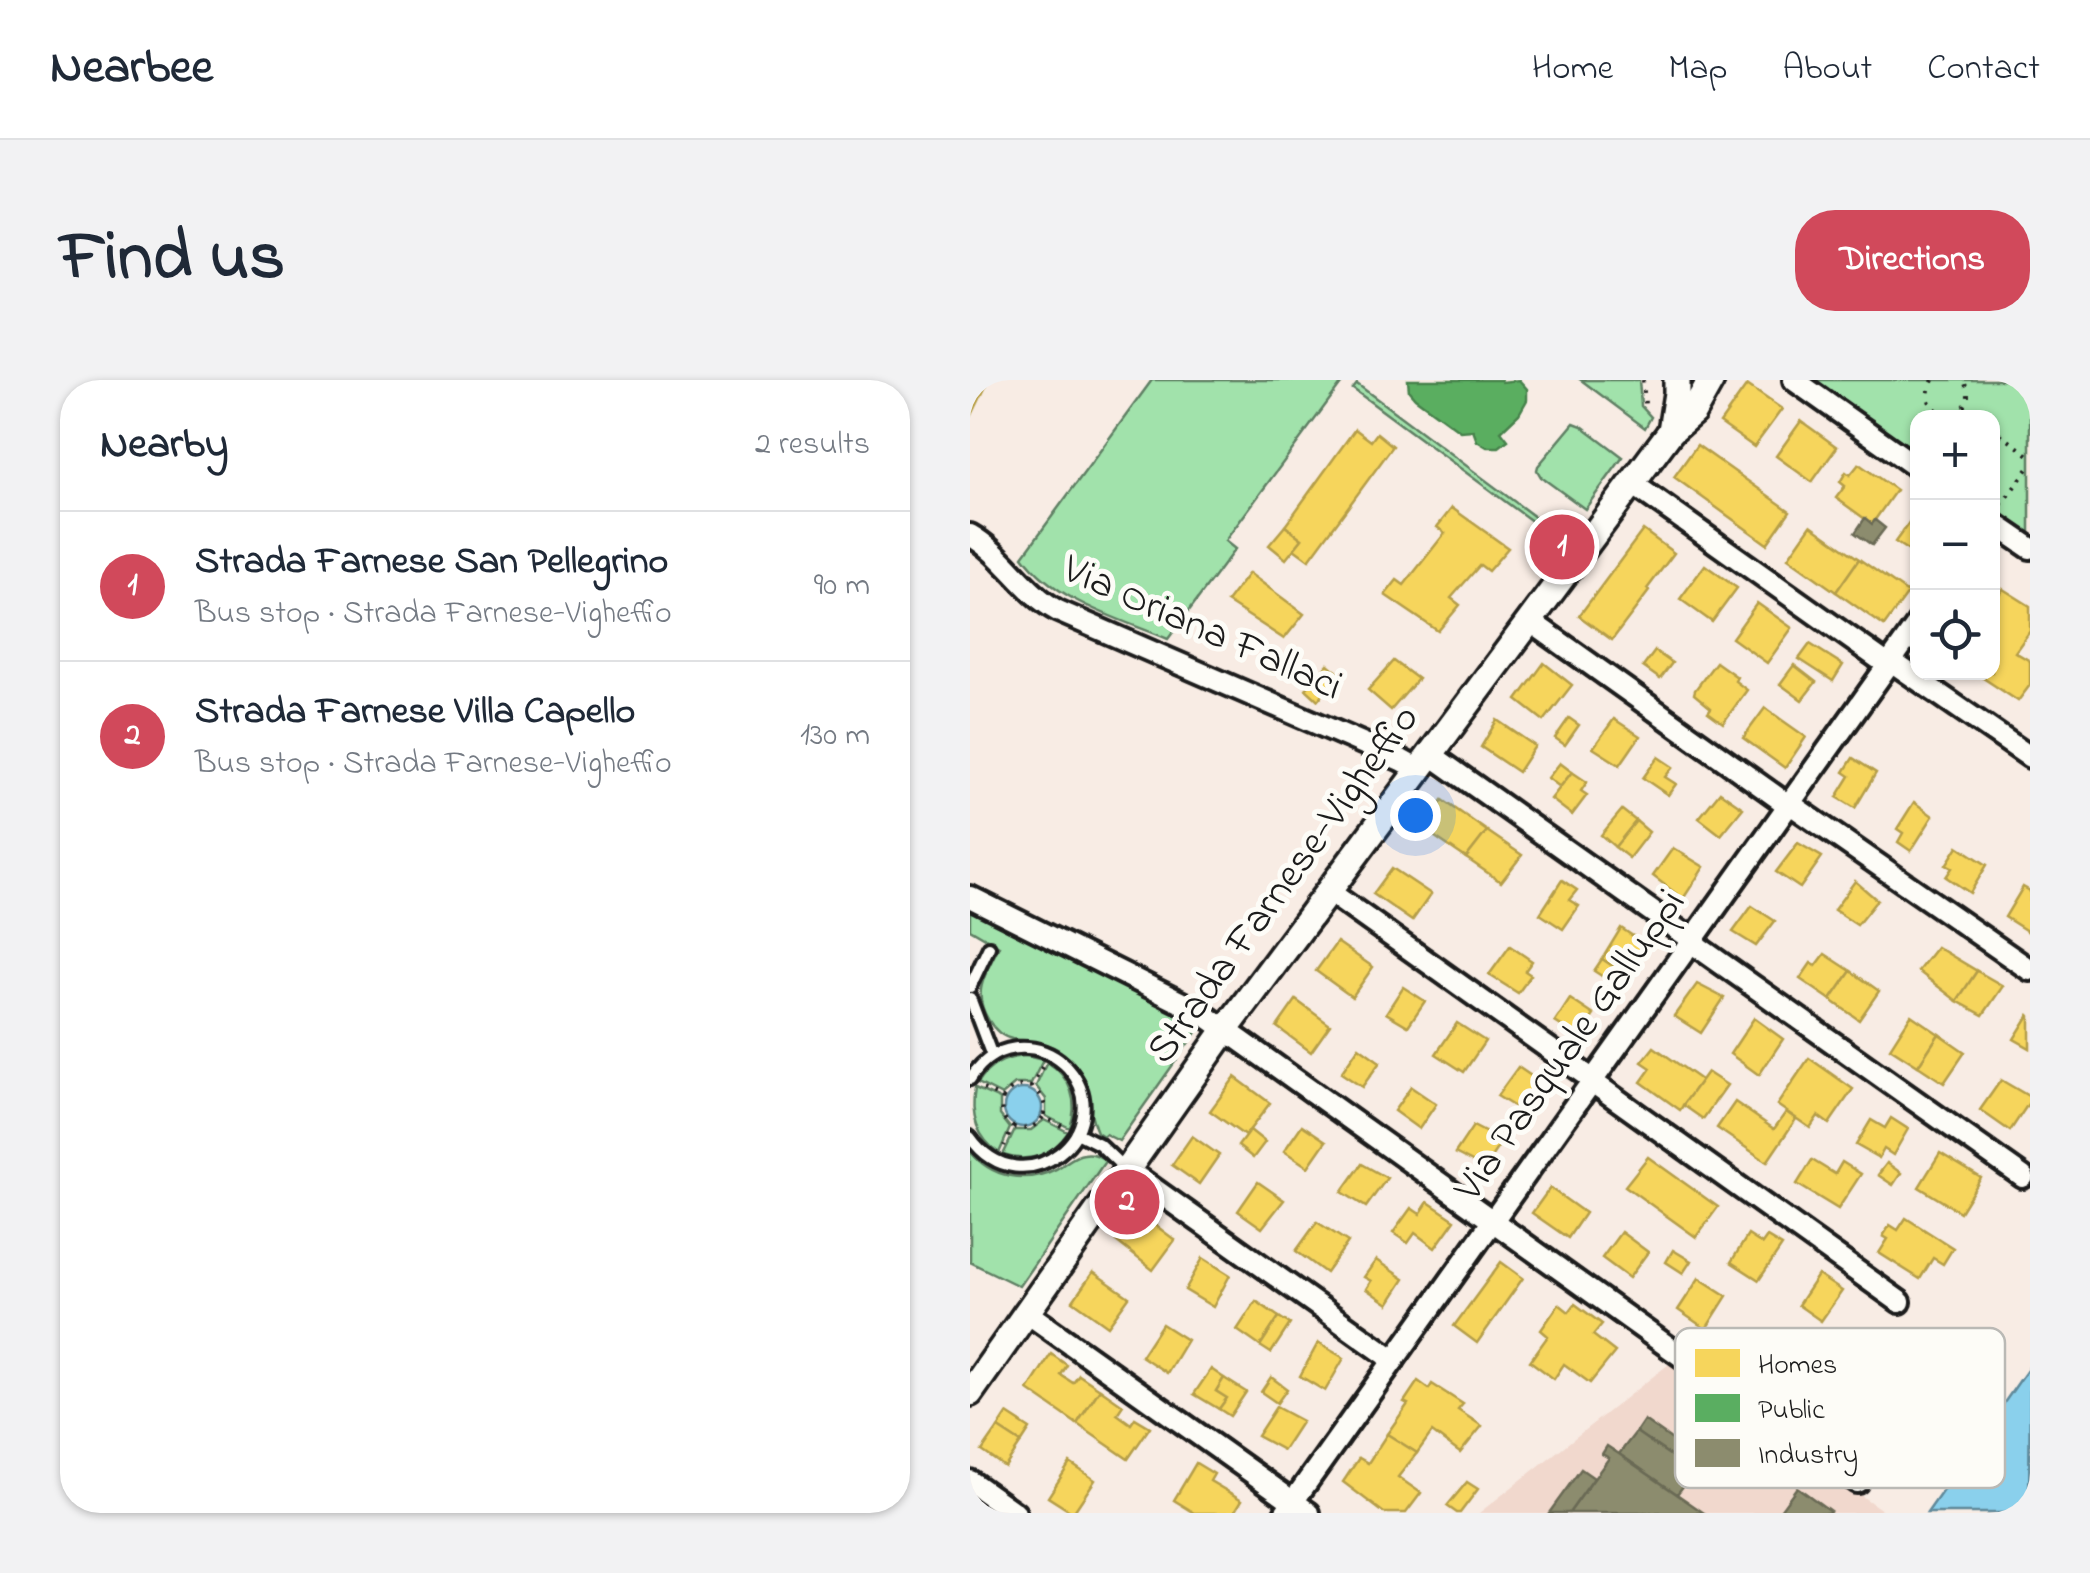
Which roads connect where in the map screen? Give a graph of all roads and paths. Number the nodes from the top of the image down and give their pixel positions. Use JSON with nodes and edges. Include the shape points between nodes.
{"nodes":[{"id":1,"x":1676,"y":380,"type":"edge"},
{"id":2,"x":1710,"y":380,"type":"edge"},
{"id":3,"x":1794,"y":380,"type":"edge"},
{"id":4,"x":1933,"y":380,"type":"edge"},
{"id":5,"x":1964,"y":380,"type":"edge"},
{"id":6,"x":1964,"y":407,"type":"junction"},
{"id":7,"x":1968,"y":410,"type":"edge"},
{"id":8,"x":1671,"y":431,"type":"junction"},
{"id":9,"x":2000,"y":434,"type":"edge"},
{"id":10,"x":2030,"y":456,"type":"edge"},
{"id":11,"x":1910,"y":462,"type":"edge"},
{"id":12,"x":2030,"y":466,"type":"edge"},
{"id":13,"x":1633,"y":484,"type":"junction"},
{"id":14,"x":2000,"y":508,"type":"edge"},
{"id":15,"x":2000,"y":525,"type":"edge"},
{"id":16,"x":970,"y":535,"type":"edge"},
{"id":17,"x":2030,"y":548,"type":"edge"},
{"id":18,"x":1530,"y":622,"type":"junction"},
{"id":19,"x":1910,"y":634,"type":"edge"},
{"id":20,"x":1889,"y":663,"type":"junction"},
{"id":21,"x":2030,"y":757,"type":"edge"},
{"id":22,"x":1424,"y":762,"type":"junction"},
{"id":23,"x":1789,"y":804,"type":"junction"},
{"id":24,"x":1328,"y":891,"type":"junction"},
{"id":25,"x":970,"y":898,"type":"edge"},
{"id":26,"x":1691,"y":941,"type":"junction"},
{"id":27,"x":989,"y":947,"type":"dead end"},
{"id":28,"x":2030,"y":970,"type":"edge"},
{"id":29,"x":970,"y":986,"type":"edge"},
{"id":30,"x":970,"y":998,"type":"edge"},
{"id":31,"x":1226,"y":1030,"type":"junction"},
{"id":32,"x":1048,"y":1053,"type":"junction"},
{"id":33,"x":992,"y":1056,"type":"junction"},
{"id":34,"x":1592,"y":1081,"type":"junction"},
{"id":35,"x":973,"y":1082,"type":"edge"},
{"id":36,"x":1032,"y":1088,"type":"junction"},
{"id":37,"x":1003,"y":1098,"type":"junction"},
{"id":38,"x":1043,"y":1117,"type":"junction"},
{"id":39,"x":1014,"y":1127,"type":"junction"},
{"id":40,"x":1077,"y":1133,"type":"junction"},
{"id":41,"x":970,"y":1137,"type":"edge"},
{"id":42,"x":997,"y":1162,"type":"junction"},
{"id":43,"x":1126,"y":1169,"type":"junction"},
{"id":44,"x":2023,"y":1177,"type":"dead end"},
{"id":45,"x":1493,"y":1220,"type":"junction"},
{"id":46,"x":1900,"y":1302,"type":"dead end"},
{"id":47,"x":1026,"y":1312,"type":"junction"},
{"id":48,"x":1675,"y":1351,"type":"edge"},
{"id":49,"x":1394,"y":1360,"type":"junction"},
{"id":50,"x":970,"y":1393,"type":"edge"},
{"id":51,"x":970,"y":1481,"type":"edge"},
{"id":52,"x":1296,"y":1509,"type":"edge"},
{"id":53,"x":1016,"y":1513,"type":"edge"}],
"edges":[{"from":1,"to":8,"type":"street","name":"Strada Farnese-Vigheffio"},
{"from":2,"to":8,"type":"street","name":"Strada Farnese-Vigheffio","via":[[1693,412]]},
{"from":3,"to":11,"type":"street"},
{"from":4,"to":6,"type":"path","via":[[1928,390],[1934,408],[1952,413]]},
{"from":5,"to":6,"type":"path"},
{"from":6,"to":7,"type":"path"},
{"from":8,"to":13,"type":"street","name":"Strada Farnese-Vigheffio"},
{"from":9,"to":10,"type":"path"},
{"from":12,"to":14,"type":"path"},
{"from":13,"to":18,"type":"street","name":"Strada Farnese-Vigheffio"},
{"from":13,"to":20,"type":"street"},
{"from":15,"to":17,"type":"street"},
{"from":16,"to":22,"type":"street","name":"Via Oriana Fallaci","via":[[1058,612],[1408,763]]},
{"from":18,"to":22,"type":"street","name":"Strada Farnese-Vigheffio"},
{"from":18,"to":23,"type":"street"},
{"from":19,"to":20,"type":"street","name":"Via Pasquale Galluppi"},
{"from":20,"to":21,"type":"street"},
{"from":20,"to":23,"type":"street","name":"Via Pasquale Galluppi"},
{"from":22,"to":24,"type":"street","name":"Strada Farnese-Vigheffio"},
{"from":22,"to":26,"type":"street","name":"Via Oriana Fallaci"},
{"from":23,"to":26,"type":"street","name":"Via Pasquale Galluppi"},
{"from":23,"to":28,"type":"street"},
{"from":24,"to":31,"type":"street","name":"Strada Farnese-Vigheffio"},
{"from":24,"to":34,"type":"street"},
{"from":25,"to":31,"type":"street"},
{"from":26,"to":34,"type":"street","name":"Via Pasquale Galluppi"},
{"from":26,"to":44,"type":"street","name":"Via Oriana Fallaci"},
{"from":27,"to":29,"type":"lane"},
{"from":30,"to":33,"type":"lane"},
{"from":31,"to":43,"type":"street","name":"Strada Farnese-Vigheffio"},
{"from":31,"to":45,"type":"street"},
{"from":32,"to":33,"type":"lane","via":[[1014,1048]]},
{"from":32,"to":36,"type":"path"},
{"from":32,"to":40,"type":"lane","via":[[1079,1088]]},
{"from":33,"to":35,"type":"lane"},
{"from":34,"to":45,"type":"street","name":"Via Pasquale Galluppi"},
{"from":34,"to":46,"type":"street"},
{"from":35,"to":37,"type":"path"},
{"from":36,"to":37,"type":"path","via":[[1012,1088]]},
{"from":36,"to":38,"type":"path","via":[[1042,1097]]},
{"from":37,"to":39,"type":"path","via":[[1001,1111]]},
{"from":38,"to":39,"type":"path","via":[[1033,1127]]},
{"from":38,"to":40,"type":"path"},
{"from":39,"to":42,"type":"path"},
{"from":40,"to":42,"type":"lane","via":[[1043,1164]]},
{"from":40,"to":43,"type":"lane"},
{"from":41,"to":42,"type":"lane"},
{"from":43,"to":47,"type":"street","name":"Strada Farnese-Vigheffio"},
{"from":43,"to":49,"type":"street"},
{"from":45,"to":48,"type":"street"},
{"from":45,"to":49,"type":"street","name":"Via Pasquale Galluppi"},
{"from":47,"to":50,"type":"street","name":"Strada Farnese-Vigheffio"},
{"from":47,"to":52,"type":"street"},
{"from":49,"to":52,"type":"street","name":"Via Pasquale Galluppi"},
{"from":51,"to":53,"type":"street"}]}
